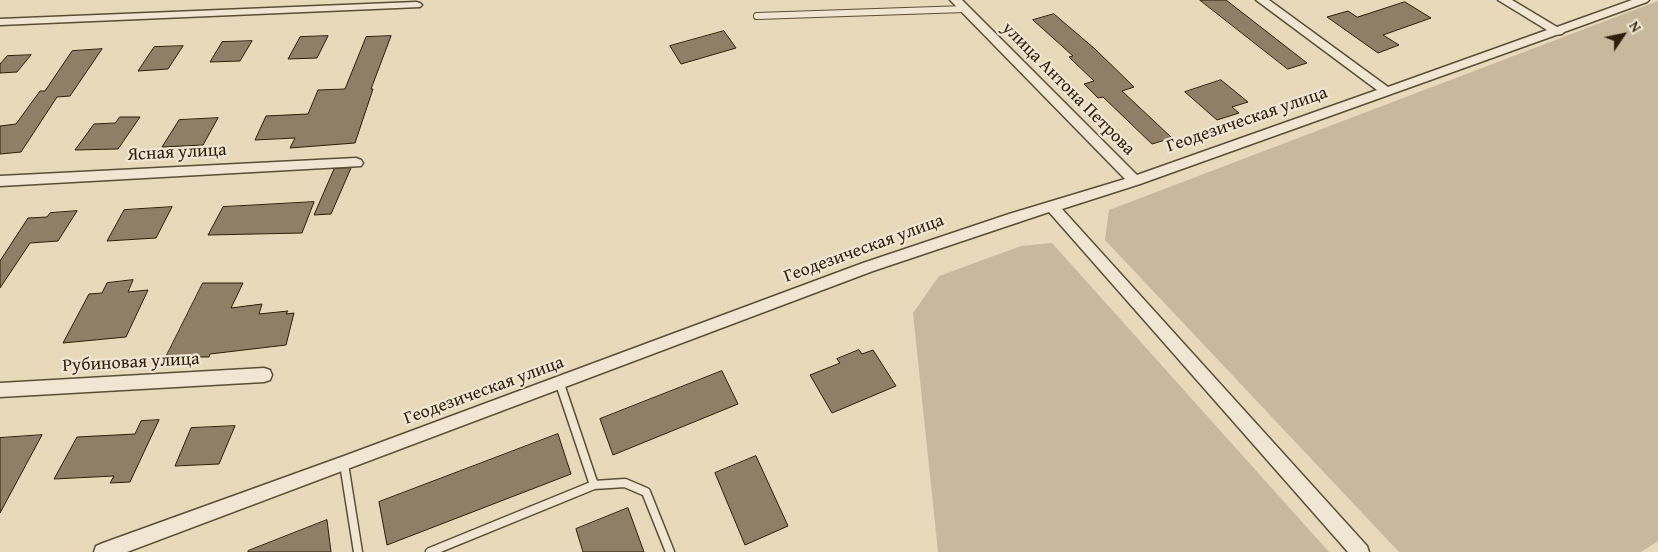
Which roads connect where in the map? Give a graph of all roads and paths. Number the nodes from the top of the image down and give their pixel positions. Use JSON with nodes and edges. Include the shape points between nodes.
{"nodes":[{"id":1,"x":1262,"y":0,"type":"edge"},
{"id":2,"x":1504,"y":0,"type":"edge"},
{"id":3,"x":1643,"y":0,"type":"edge"},
{"id":4,"x":961,"y":4,"type":"edge"},
{"id":5,"x":416,"y":5,"type":"dead end"},
{"id":6,"x":757,"y":16,"type":"dead end"},
{"id":7,"x":0,"y":22,"type":"edge"},
{"id":8,"x":1558,"y":32,"type":"junction"},
{"id":9,"x":1387,"y":92,"type":"junction"},
{"id":10,"x":356,"y":163,"type":"dead end"},
{"id":11,"x":0,"y":181,"type":"edge"},
{"id":12,"x":1135,"y":181,"type":"junction"},
{"id":13,"x":1052,"y":207,"type":"junction"},
{"id":14,"x":264,"y":375,"type":"dead end"},
{"id":15,"x":560,"y":384,"type":"junction"},
{"id":16,"x":0,"y":390,"type":"edge"},
{"id":17,"x":344,"y":464,"type":"junction"},
{"id":18,"x":594,"y":485,"type":"junction"},
{"id":19,"x":103,"y":552,"type":"edge"},
{"id":20,"x":358,"y":552,"type":"edge"},
{"id":21,"x":430,"y":552,"type":"edge"},
{"id":22,"x":670,"y":552,"type":"edge"},
{"id":23,"x":1360,"y":552,"type":"edge"}],
"edges":[{"from":1,"to":9,"type":"street"},
{"from":2,"to":8,"type":"street"},
{"from":3,"to":8,"type":"street","name":"Геодезическая улица"},
{"from":4,"to":6,"type":"lane"},
{"from":4,"to":12,"type":"street","name":"улица Антона Петрова"},
{"from":5,"to":7,"type":"street"},
{"from":8,"to":9,"type":"street","name":"Геодезическая улица"},
{"from":9,"to":12,"type":"street","name":"Геодезическая улица"},
{"from":10,"to":11,"type":"street","name":"Ясная улица"},
{"from":12,"to":13,"type":"street","name":"Геодезическая улица"},
{"from":13,"to":15,"type":"street","name":"Геодезическая улица","via":[[868,267]]},
{"from":13,"to":23,"type":"street"},
{"from":14,"to":16,"type":"street","name":"Рубиновая улица"},
{"from":15,"to":17,"type":"street","name":"Геодезическая улица"},
{"from":15,"to":18,"type":"lane"},
{"from":17,"to":19,"type":"street","name":"Геодезическая улица"},
{"from":17,"to":20,"type":"lane"},
{"from":18,"to":21,"type":"lane"},
{"from":18,"to":22,"type":"lane","via":[[625,483],[646,492]]}]}
